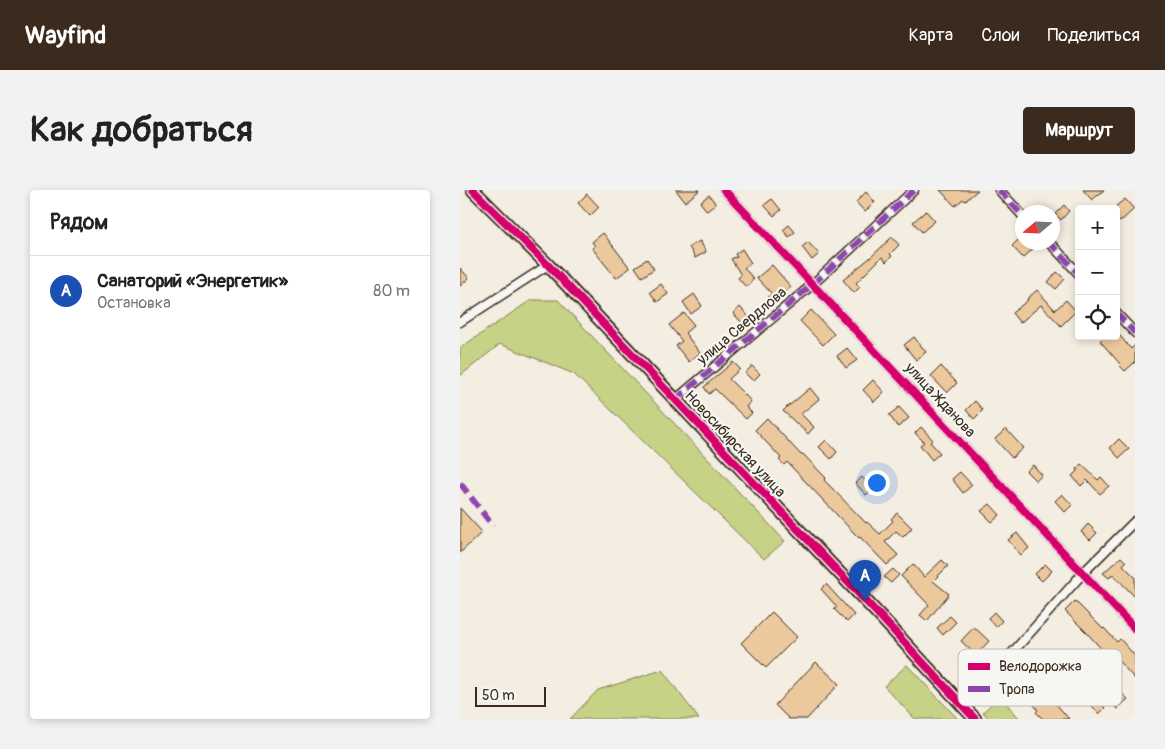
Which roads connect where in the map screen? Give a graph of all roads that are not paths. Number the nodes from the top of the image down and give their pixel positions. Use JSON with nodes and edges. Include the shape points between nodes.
{"nodes":[{"id":1,"x":473,"y":190,"type":"edge"},
{"id":2,"x":724,"y":190,"type":"edge"},
{"id":3,"x":914,"y":190,"type":"edge"},
{"id":4,"x":999,"y":190,"type":"edge"},
{"id":5,"x":1015,"y":207,"type":"edge"},
{"id":6,"x":1056,"y":250,"type":"edge"},
{"id":7,"x":548,"y":265,"type":"junction"},
{"id":8,"x":1075,"y":270,"type":"edge"},
{"id":9,"x":813,"y":284,"type":"junction"},
{"id":10,"x":1120,"y":317,"type":"edge"},
{"id":11,"x":460,"y":322,"type":"edge"},
{"id":12,"x":1135,"y":333,"type":"edge"},
{"id":13,"x":675,"y":400,"type":"junction"},
{"id":14,"x":1135,"y":521,"type":"edge"},
{"id":15,"x":1083,"y":573,"type":"junction"},
{"id":16,"x":1135,"y":628,"type":"edge"},
{"id":17,"x":1016,"y":649,"type":"edge"},
{"id":18,"x":958,"y":700,"type":"edge"},
{"id":19,"x":964,"y":707,"type":"edge"},
{"id":20,"x":975,"y":719,"type":"edge"}],
"edges":[{"from":1,"to":7,"type":"street","name":"Новосибирская улица"},
{"from":2,"to":9,"type":"street","name":"улица Жданова"},
{"from":3,"to":9,"type":"street","name":"улица Свердлова"},
{"from":4,"to":5,"type":"street"},
{"from":6,"to":8,"type":"street"},
{"from":7,"to":11,"type":"street"},
{"from":7,"to":13,"type":"street","name":"Новосибирская улица"},
{"from":9,"to":13,"type":"street","name":"улица Свердлова"},
{"from":9,"to":15,"type":"street","name":"улица Жданова"},
{"from":10,"to":12,"type":"street"},
{"from":13,"to":18,"type":"street","name":"Новосибирская улица"},
{"from":14,"to":15,"type":"street"},
{"from":15,"to":16,"type":"street","name":"улица Жданова"},
{"from":15,"to":17,"type":"street"},
{"from":19,"to":20,"type":"street","name":"Новосибирская улица"}]}
